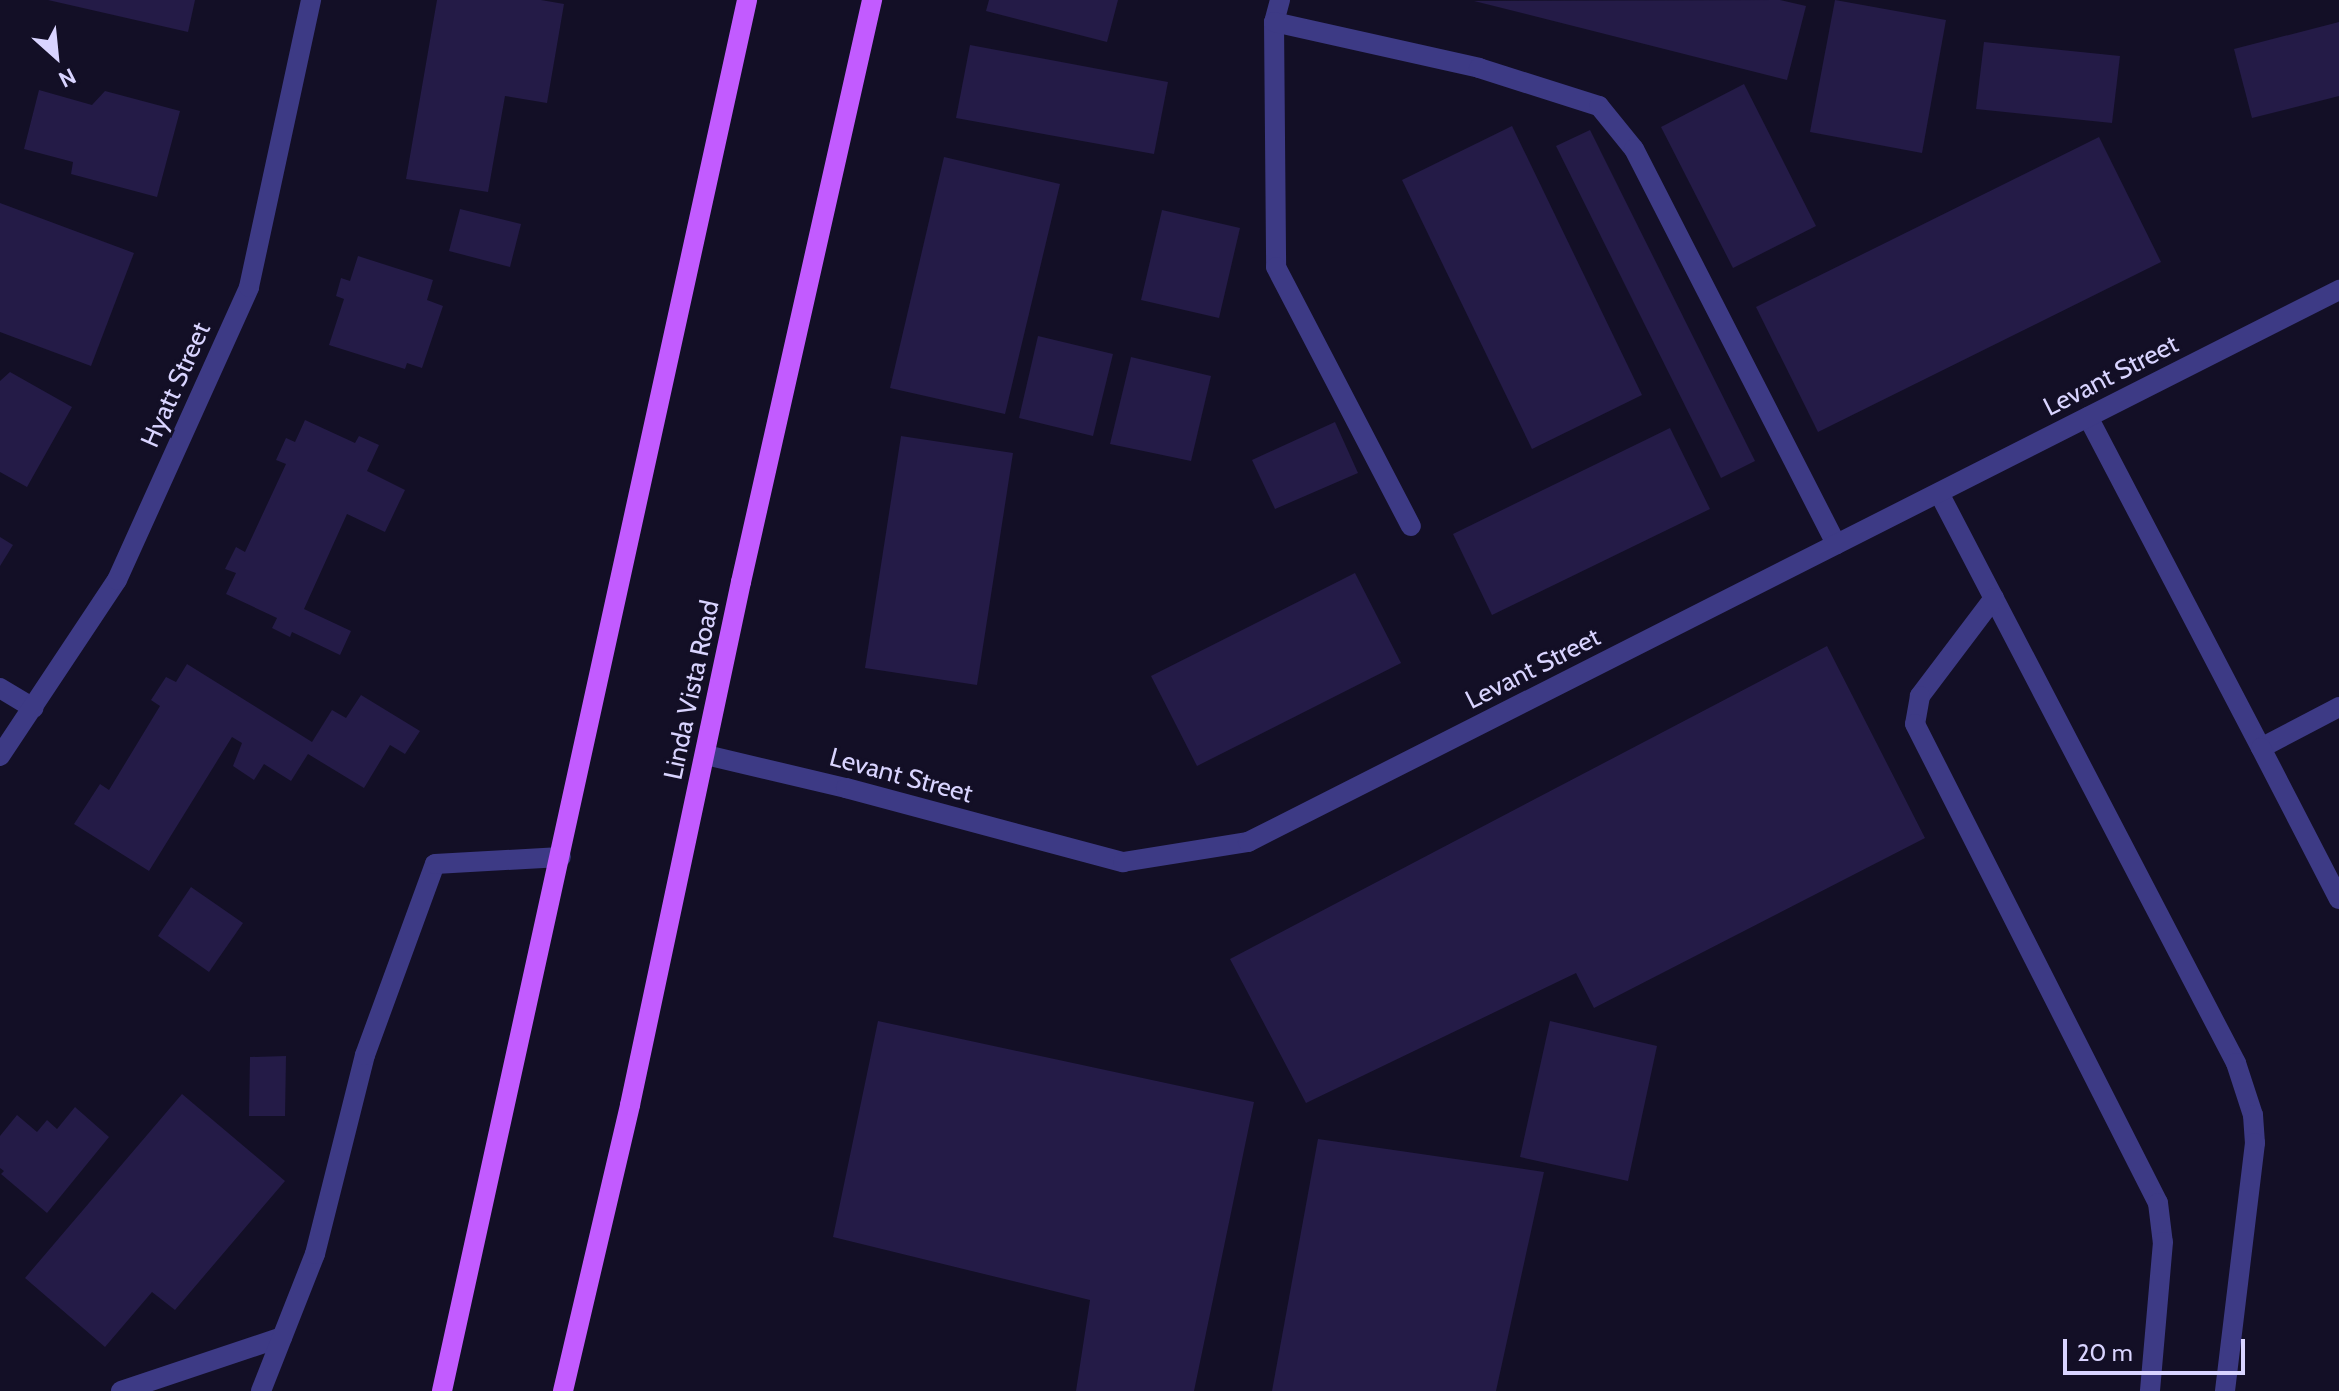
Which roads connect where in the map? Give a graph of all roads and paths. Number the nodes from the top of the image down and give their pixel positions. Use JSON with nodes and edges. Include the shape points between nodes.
{"nodes":[{"id":1,"x":311,"y":0,"type":"edge"},
{"id":2,"x":747,"y":0,"type":"edge"},
{"id":3,"x":872,"y":0,"type":"edge"},
{"id":4,"x":1280,"y":0,"type":"edge"},
{"id":5,"x":1274,"y":22,"type":"junction"},
{"id":6,"x":2339,"y":290,"type":"edge"},
{"id":7,"x":2088,"y":417,"type":"junction"},
{"id":8,"x":1939,"y":493,"type":"junction"},
{"id":9,"x":1411,"y":526,"type":"dead end"},
{"id":10,"x":1836,"y":544,"type":"junction"},
{"id":11,"x":1994,"y":598,"type":"junction"},
{"id":12,"x":0,"y":688,"type":"edge"},
{"id":13,"x":2339,"y":707,"type":"edge"},
{"id":14,"x":33,"y":708,"type":"junction"},
{"id":15,"x":2261,"y":748,"type":"junction"},
{"id":16,"x":706,"y":755,"type":"junction"},
{"id":17,"x":0,"y":756,"type":"edge"},
{"id":18,"x":561,"y":857,"type":"junction"},
{"id":19,"x":2339,"y":899,"type":"edge"},
{"id":20,"x":282,"y":1337,"type":"junction"},
{"id":21,"x":121,"y":1391,"type":"edge"},
{"id":22,"x":261,"y":1391,"type":"edge"},
{"id":23,"x":442,"y":1391,"type":"edge"},
{"id":24,"x":563,"y":1391,"type":"edge"},
{"id":25,"x":2150,"y":1391,"type":"edge"},
{"id":26,"x":2225,"y":1391,"type":"edge"}],
"edges":[{"from":1,"to":14,"type":"street","name":"Hyatt Street","via":[[249,287],[117,580]]},
{"from":2,"to":18,"type":"main road"},
{"from":3,"to":16,"type":"main road","name":"Linda Vista Road"},
{"from":4,"to":5,"type":"street"},
{"from":5,"to":9,"type":"street","via":[[1276,267]]},
{"from":5,"to":10,"type":"street","via":[[1479,68],[1599,106],[1634,149]]},
{"from":6,"to":7,"type":"street","name":"Levant Street"},
{"from":7,"to":8,"type":"street","name":"Levant Street"},
{"from":7,"to":15,"type":"street"},
{"from":8,"to":10,"type":"street","name":"Levant Street"},
{"from":8,"to":11,"type":"street"},
{"from":10,"to":16,"type":"street","name":"Levant Street","via":[[1248,842],[1123,862]]},
{"from":11,"to":25,"type":"street","via":[[1920,696],[1915,724],[2158,1203],[2163,1242]]},
{"from":11,"to":26,"type":"street","via":[[2236,1063],[2253,1115],[2255,1143]]},
{"from":12,"to":14,"type":"street"},
{"from":13,"to":15,"type":"street"},
{"from":14,"to":17,"type":"street","name":"Hyatt Street"},
{"from":15,"to":19,"type":"street"},
{"from":16,"to":24,"type":"main road","name":"Linda Vista Road"},
{"from":18,"to":20,"type":"street","via":[[435,864],[365,1055],[315,1254]]},
{"from":18,"to":23,"type":"main road"},
{"from":20,"to":21,"type":"street"},
{"from":20,"to":22,"type":"street"}]}
